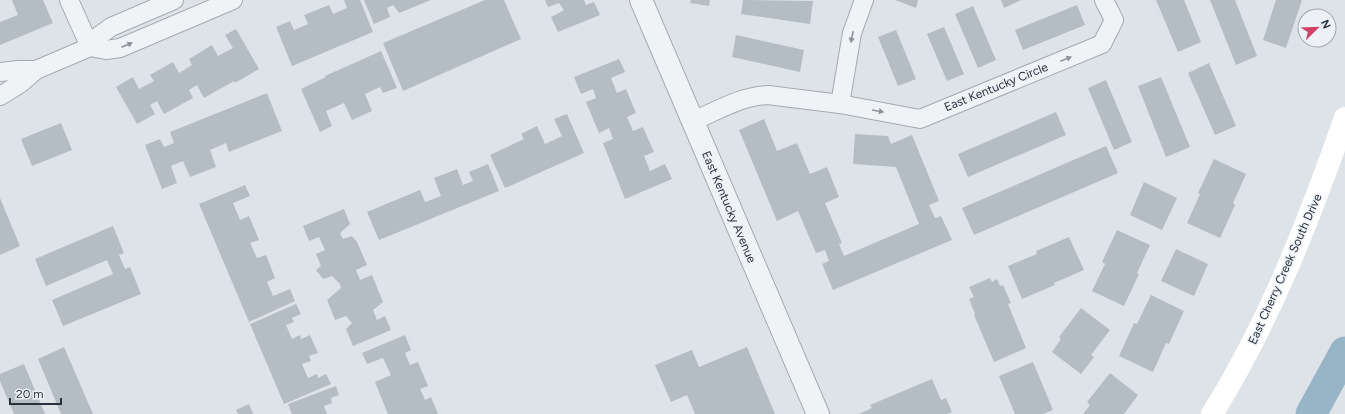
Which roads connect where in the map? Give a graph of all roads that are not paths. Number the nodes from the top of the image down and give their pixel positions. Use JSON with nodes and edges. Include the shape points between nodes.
{"nodes":[{"id":1,"x":70,"y":0,"type":"edge"},
{"id":2,"x":174,"y":0,"type":"edge"},
{"id":3,"x":233,"y":0,"type":"edge"},
{"id":4,"x":641,"y":0,"type":"edge"},
{"id":5,"x":864,"y":0,"type":"edge"},
{"id":6,"x":1104,"y":0,"type":"edge"},
{"id":7,"x":90,"y":47,"type":"junction"},
{"id":8,"x":36,"y":70,"type":"junction"},
{"id":9,"x":0,"y":72,"type":"edge"},
{"id":10,"x":0,"y":96,"type":"edge"},
{"id":11,"x":840,"y":104,"type":"junction"},
{"id":12,"x":1345,"y":118,"type":"edge"},
{"id":13,"x":693,"y":121,"type":"junction"},
{"id":14,"x":818,"y":414,"type":"edge"},
{"id":15,"x":1212,"y":414,"type":"edge"}],
"edges":[{"from":1,"to":7,"type":"street"},
{"from":2,"to":7,"type":"street","via":[[111,27],[96,38]]},
{"from":7,"to":3,"type":"street","one_way":true,"via":[[106,50],[120,48]]},
{"from":4,"to":13,"type":"street","name":"East Kentucky Avenue"},
{"from":5,"to":11,"type":"street","one_way":true,"via":[[852,33]]},
{"from":11,"to":6,"type":"street","name":"East Kentucky Circle","one_way":true,"via":[[920,119],[1102,44],[1114,20]]},
{"from":7,"to":8,"type":"street"},
{"from":8,"to":9,"type":"street"},
{"from":8,"to":10,"type":"street","via":[[15,88]]},
{"from":11,"to":13,"type":"street","name":"East Kentucky Circle","via":[[758,96],[736,102]]},
{"from":12,"to":15,"type":"main road","name":"East Cherry Creek South Drive","via":[[1323,181],[1279,289],[1246,355]]},
{"from":13,"to":14,"type":"street","name":"East Kentucky Avenue"}]}
